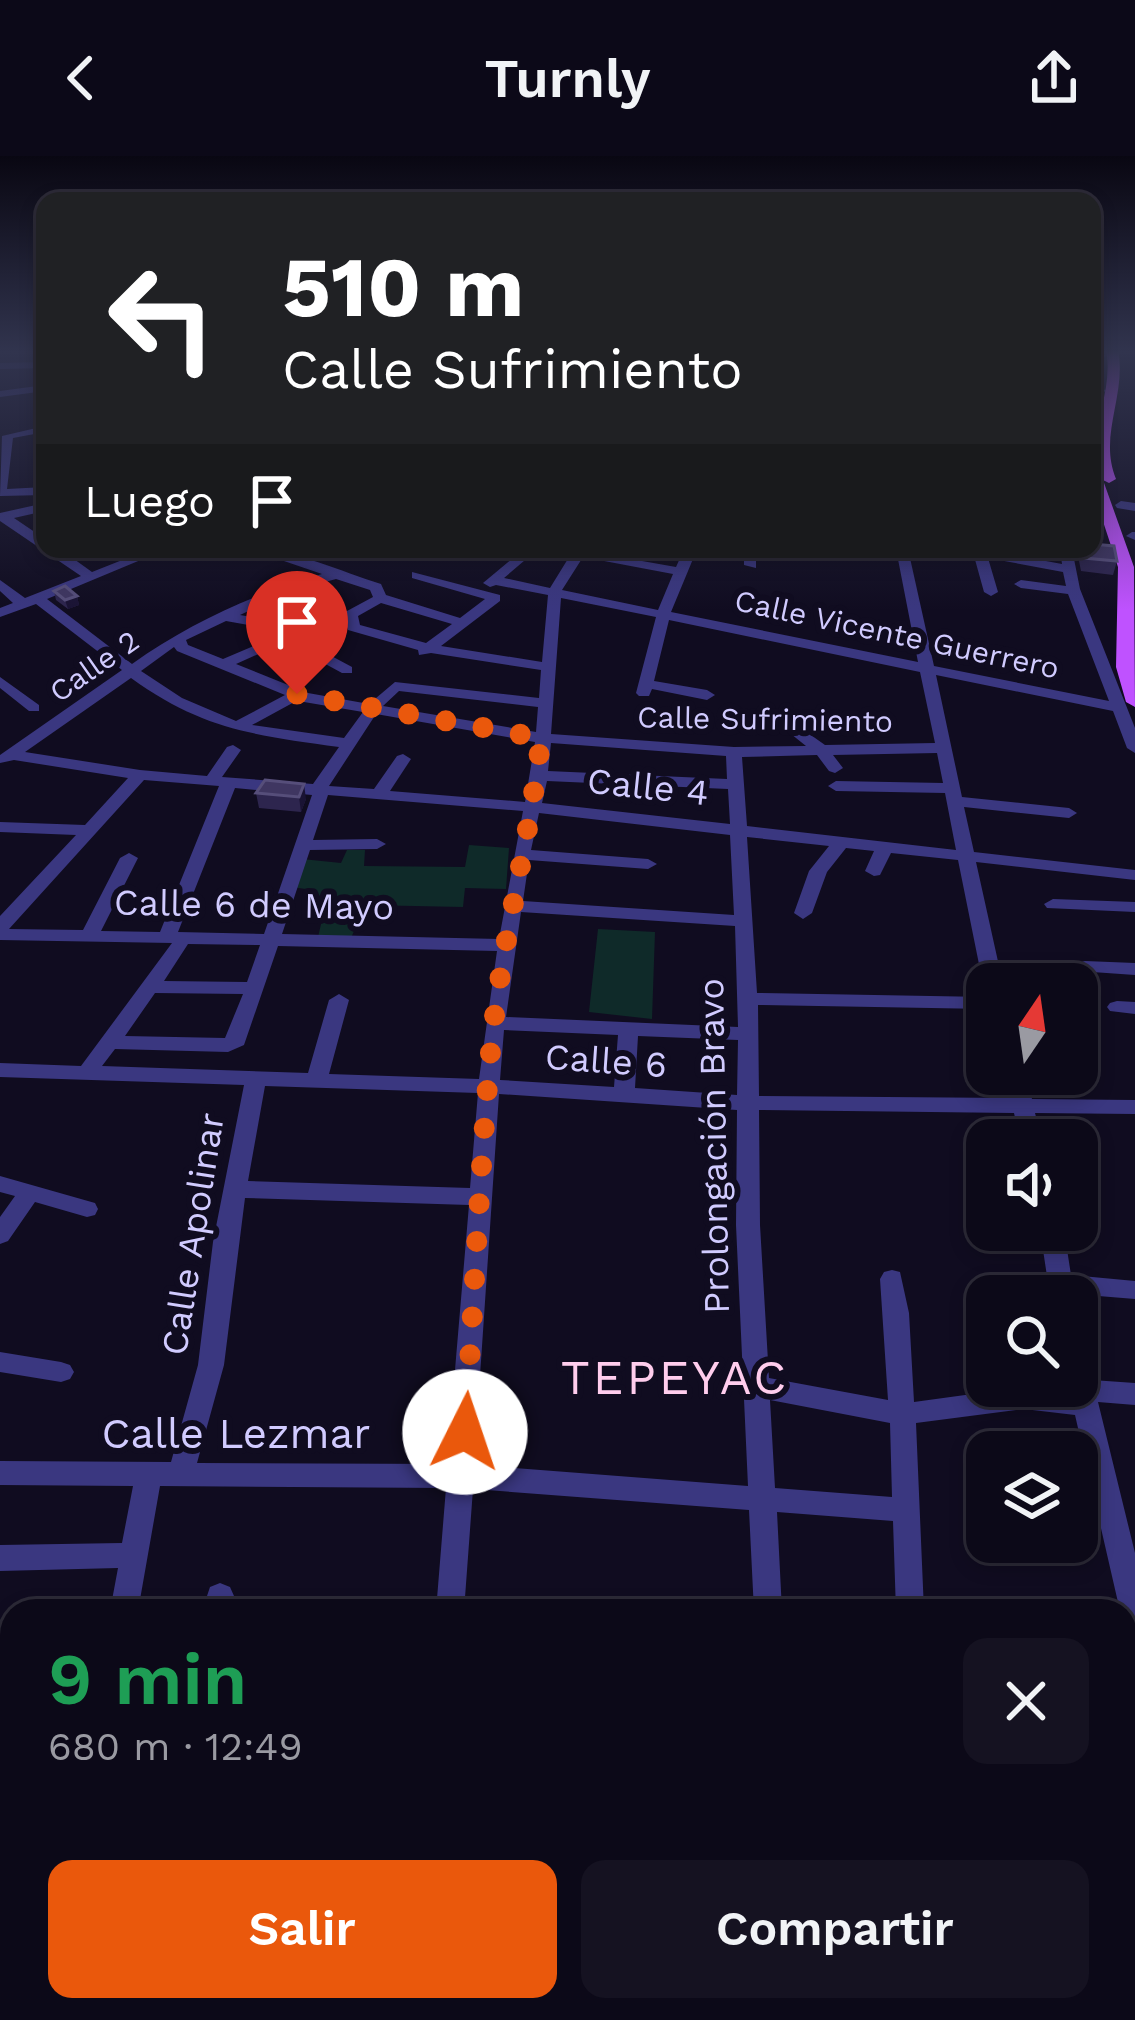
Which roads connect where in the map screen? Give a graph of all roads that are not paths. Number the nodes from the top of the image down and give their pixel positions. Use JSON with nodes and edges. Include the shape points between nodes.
{"nodes":[{"id":1,"x":10,"y":437,"type":"edge"},
{"id":2,"x":1105,"y":482,"type":"edge"},
{"id":3,"x":36,"y":491,"type":"edge"},
{"id":4,"x":2,"y":495,"type":"edge"},
{"id":5,"x":1128,"y":506,"type":"edge"},
{"id":6,"x":36,"y":509,"type":"edge"},
{"id":7,"x":2,"y":517,"type":"edge"},
{"id":8,"x":36,"y":539,"type":"edge"},
{"id":9,"x":1134,"y":539,"type":"edge"},
{"id":10,"x":64,"y":558,"type":"edge"},
{"id":11,"x":140,"y":558,"type":"edge"},
{"id":12,"x":284,"y":558,"type":"edge"},
{"id":13,"x":521,"y":558,"type":"edge"},
{"id":14,"x":575,"y":558,"type":"edge"},
{"id":15,"x":630,"y":558,"type":"edge"},
{"id":16,"x":904,"y":558,"type":"edge"},
{"id":17,"x":981,"y":558,"type":"edge"},
{"id":18,"x":1008,"y":558,"type":"edge"},
{"id":19,"x":1068,"y":558,"type":"edge"},
{"id":20,"x":1070,"y":569,"type":"junction"},
{"id":21,"x":337,"y":574,"type":"junction"},
{"id":22,"x":417,"y":575,"type":"dead end"},
{"id":23,"x":93,"y":578,"type":"junction"},
{"id":24,"x":493,"y":580,"type":"junction"},
{"id":25,"x":0,"y":584,"type":"edge"},
{"id":26,"x":1021,"y":584,"type":"dead end"},
{"id":27,"x":555,"y":590,"type":"junction"},
{"id":28,"x":280,"y":591,"type":"junction"},
{"id":29,"x":991,"y":592,"type":"dead end"},
{"id":30,"x":1074,"y":592,"type":"junction"},
{"id":31,"x":478,"y":593,"type":"junction"},
{"id":32,"x":380,"y":598,"type":"junction"},
{"id":33,"x":41,"y":601,"type":"junction"},
{"id":34,"x":23,"y":604,"type":"junction"},
{"id":35,"x":0,"y":613,"type":"edge"},
{"id":36,"x":664,"y":613,"type":"junction"},
{"id":37,"x":220,"y":617,"type":"junction"},
{"id":38,"x":352,"y":618,"type":"junction"},
{"id":39,"x":462,"y":623,"type":"junction"},
{"id":40,"x":178,"y":638,"type":"junction"},
{"id":41,"x":293,"y":641,"type":"junction"},
{"id":42,"x":427,"y":651,"type":"junction"},
{"id":43,"x":224,"y":664,"type":"junction"},
{"id":44,"x":1103,"y":665,"type":"junction"},
{"id":45,"x":548,"y":667,"type":"junction"},
{"id":46,"x":1124,"y":667,"type":"junction"},
{"id":47,"x":927,"y":668,"type":"junction"},
{"id":48,"x":347,"y":670,"type":"dead end"},
{"id":49,"x":131,"y":673,"type":"junction"},
{"id":50,"x":0,"y":681,"type":"edge"},
{"id":51,"x":297,"y":694,"type":"junction"},
{"id":52,"x":707,"y":695,"type":"dead end"},
{"id":53,"x":546,"y":703,"type":"junction"},
{"id":54,"x":1128,"y":705,"type":"edge"},
{"id":55,"x":34,"y":708,"type":"dead end"},
{"id":56,"x":372,"y":709,"type":"junction"},
{"id":57,"x":781,"y":719,"type":"dead end"},
{"id":58,"x":241,"y":725,"type":"junction"},
{"id":59,"x":541,"y":738,"type":"junction"},
{"id":60,"x":351,"y":744,"type":"junction"},
{"id":61,"x":820,"y":748,"type":"junction"},
{"id":62,"x":939,"y":748,"type":"junction"},
{"id":63,"x":1135,"y":748,"type":"edge"},
{"id":64,"x":233,"y":750,"type":"dead end"},
{"id":65,"x":734,"y":752,"type":"junction"},
{"id":66,"x":6,"y":759,"type":"edge"},
{"id":67,"x":403,"y":759,"type":"dead end"},
{"id":68,"x":140,"y":775,"type":"junction"},
{"id":69,"x":540,"y":776,"type":"junction"},
{"id":70,"x":220,"y":782,"type":"junction"},
{"id":71,"x":735,"y":784,"type":"junction"},
{"id":72,"x":319,"y":792,"type":"junction"},
{"id":73,"x":951,"y":794,"type":"junction"},
{"id":74,"x":377,"y":797,"type":"junction"},
{"id":75,"x":530,"y":807,"type":"junction"},
{"id":76,"x":1069,"y":813,"type":"dead end"},
{"id":77,"x":0,"y":827,"type":"edge"},
{"id":78,"x":92,"y":830,"type":"junction"},
{"id":79,"x":739,"y":830,"type":"junction"},
{"id":80,"x":841,"y":843,"type":"junction"},
{"id":81,"x":377,"y":844,"type":"dead end"},
{"id":82,"x":301,"y":845,"type":"junction"},
{"id":83,"x":884,"y":849,"type":"junction"},
{"id":84,"x":521,"y":854,"type":"junction"},
{"id":85,"x":963,"y":857,"type":"junction"},
{"id":86,"x":129,"y":858,"type":"dead end"},
{"id":87,"x":648,"y":864,"type":"dead end"},
{"id":88,"x":874,"y":871,"type":"dead end"},
{"id":89,"x":1135,"y":875,"type":"edge"},
{"id":90,"x":1052,"y":904,"type":"dead end"},
{"id":91,"x":513,"y":906,"type":"junction"},
{"id":92,"x":1135,"y":907,"type":"edge"},
{"id":93,"x":803,"y":913,"type":"dead end"},
{"id":94,"x":744,"y":921,"type":"junction"},
{"id":95,"x":0,"y":930,"type":"edge"},
{"id":96,"x":90,"y":934,"type":"junction"},
{"id":97,"x":271,"y":938,"type":"junction"},
{"id":98,"x":174,"y":941,"type":"junction"},
{"id":99,"x":507,"y":945,"type":"junction"},
{"id":100,"x":988,"y":963,"type":"edge"},
{"id":101,"x":1098,"y":968,"type":"edge"},
{"id":102,"x":1135,"y":969,"type":"edge"},
{"id":103,"x":151,"y":987,"type":"junction"},
{"id":104,"x":251,"y":988,"type":"junction"},
{"id":105,"x":748,"y":999,"type":"junction"},
{"id":106,"x":339,"y":1000,"type":"dead end"},
{"id":107,"x":966,"y":1003,"type":"edge"},
{"id":108,"x":495,"y":1023,"type":"junction"},
{"id":109,"x":628,"y":1029,"type":"junction"},
{"id":110,"x":748,"y":1034,"type":"junction"},
{"id":111,"x":109,"y":1042,"type":"junction"},
{"id":112,"x":0,"y":1070,"type":"edge"},
{"id":113,"x":86,"y":1074,"type":"junction"},
{"id":114,"x":256,"y":1076,"type":"junction"},
{"id":115,"x":317,"y":1079,"type":"junction"},
{"id":116,"x":488,"y":1086,"type":"junction"},
{"id":117,"x":624,"y":1095,"type":"junction"},
{"id":118,"x":1021,"y":1095,"type":"edge"},
{"id":119,"x":746,"y":1103,"type":"junction"},
{"id":120,"x":1023,"y":1105,"type":"junction"},
{"id":121,"x":1135,"y":1107,"type":"edge"},
{"id":122,"x":1026,"y":1119,"type":"edge"},
{"id":123,"x":0,"y":1184,"type":"edge"},
{"id":124,"x":236,"y":1190,"type":"junction"},
{"id":125,"x":29,"y":1193,"type":"junction"},
{"id":126,"x":481,"y":1197,"type":"junction"},
{"id":127,"x":88,"y":1209,"type":"dead end"},
{"id":128,"x":0,"y":1235,"type":"edge"},
{"id":129,"x":892,"y":1279,"type":"dead end"},
{"id":130,"x":1098,"y":1290,"type":"edge"},
{"id":131,"x":1135,"y":1290,"type":"edge"},
{"id":132,"x":0,"y":1362,"type":"edge"},
{"id":133,"x":61,"y":1372,"type":"dead end"},
{"id":134,"x":758,"y":1387,"type":"junction"},
{"id":135,"x":1098,"y":1390,"type":"edge"},
{"id":136,"x":1135,"y":1394,"type":"edge"},
{"id":137,"x":966,"y":1406,"type":"edge"},
{"id":138,"x":1088,"y":1407,"type":"edge"},
{"id":139,"x":903,"y":1414,"type":"junction"},
{"id":140,"x":0,"y":1473,"type":"edge"},
{"id":141,"x":149,"y":1473,"type":"junction"},
{"id":142,"x":182,"y":1473,"type":"junction"},
{"id":143,"x":462,"y":1476,"type":"junction"},
{"id":144,"x":766,"y":1502,"type":"junction"},
{"id":145,"x":902,"y":1510,"type":"junction"},
{"id":146,"x":1124,"y":1516,"type":"edge"},
{"id":147,"x":135,"y":1555,"type":"junction"},
{"id":148,"x":0,"y":1558,"type":"edge"},
{"id":149,"x":126,"y":1599,"type":"edge"},
{"id":150,"x":450,"y":1599,"type":"edge"},
{"id":151,"x":768,"y":1599,"type":"edge"},
{"id":152,"x":909,"y":1599,"type":"edge"},
{"id":153,"x":1134,"y":1599,"type":"edge"}],
"edges":[{"from":1,"to":4,"type":"street"},
{"from":2,"to":5,"type":"main road"},
{"from":2,"to":46,"type":"main road","via":[[1126,567]]},
{"from":3,"to":4,"type":"street"},
{"from":5,"to":9,"type":"main road"},
{"from":6,"to":7,"type":"street"},
{"from":7,"to":8,"type":"street"},
{"from":10,"to":23,"type":"street"},
{"from":11,"to":23,"type":"street"},
{"from":12,"to":21,"type":"street"},
{"from":13,"to":24,"type":"street"},
{"from":14,"to":27,"type":"street"},
{"from":15,"to":36,"type":"street","via":[[682,565]]},
{"from":16,"to":47,"type":"street"},
{"from":17,"to":29,"type":"street"},
{"from":18,"to":20,"type":"street"},
{"from":19,"to":20,"type":"street"},
{"from":20,"to":30,"type":"street"},
{"from":21,"to":28,"type":"street","name":"Calle 2"},
{"from":21,"to":32,"type":"street","via":[[376,587]]},
{"from":22,"to":31,"type":"street"},
{"from":23,"to":33,"type":"street"},
{"from":24,"to":27,"type":"street","name":"Calle Vicente Guerrero"},
{"from":24,"to":31,"type":"street"},
{"from":25,"to":34,"type":"street"},
{"from":26,"to":30,"type":"street"},
{"from":27,"to":36,"type":"street","name":"Calle Vicente Guerrero"},
{"from":27,"to":45,"type":"street"},
{"from":28,"to":37,"type":"street","name":"Calle 2"},
{"from":28,"to":38,"type":"street"},
{"from":30,"to":44,"type":"street"},
{"from":31,"to":39,"type":"street","via":[[495,598]]},
{"from":32,"to":38,"type":"street"},
{"from":32,"to":39,"type":"street"},
{"from":33,"to":34,"type":"street"},
{"from":33,"to":49,"type":"street","via":[[92,634]]},
{"from":34,"to":35,"type":"street"},
{"from":36,"to":47,"type":"street","name":"Calle Vicente Guerrero"},
{"from":36,"to":52,"type":"street","via":[[646,688]]},
{"from":37,"to":40,"type":"street","name":"Calle 2"},
{"from":37,"to":41,"type":"street","via":[[258,622]]},
{"from":38,"to":41,"type":"street"},
{"from":38,"to":42,"type":"street","via":[[353,627]]},
{"from":39,"to":42,"type":"street"},
{"from":40,"to":43,"type":"street","name":"Calle Sufrimiento","via":[[182,648]]},
{"from":40,"to":49,"type":"street","name":"Calle 2"},
{"from":41,"to":43,"type":"street"},
{"from":41,"to":48,"type":"street"},
{"from":42,"to":45,"type":"street"},
{"from":43,"to":51,"type":"street","name":"Calle Sufrimiento"},
{"from":44,"to":46,"type":"street"},
{"from":44,"to":54,"type":"street"},
{"from":45,"to":53,"type":"street"},
{"from":46,"to":54,"type":"main road"},
{"from":47,"to":54,"type":"street","name":"Calle Vicente Guerrero"},
{"from":47,"to":62,"type":"street"},
{"from":49,"to":58,"type":"street","via":[[202,715]]},
{"from":49,"to":66,"type":"street","name":"Calle 2"},
{"from":50,"to":55,"type":"street"},
{"from":51,"to":56,"type":"street","name":"Calle Sufrimiento"},
{"from":51,"to":58,"type":"street"},
{"from":53,"to":56,"type":"street","via":[[395,686]]},
{"from":53,"to":59,"type":"street"},
{"from":54,"to":63,"type":"street"},
{"from":56,"to":59,"type":"street","name":"Calle Sufrimiento"},
{"from":56,"to":60,"type":"street"},
{"from":57,"to":61,"type":"street"},
{"from":58,"to":60,"type":"street"},
{"from":59,"to":65,"type":"street","name":"Calle Sufrimiento"},
{"from":59,"to":69,"type":"street"},
{"from":60,"to":72,"type":"street"},
{"from":61,"to":62,"type":"street","name":"Calle Sufrimiento"},
{"from":61,"to":65,"type":"street","name":"Calle Sufrimiento"},
{"from":61,"to":73,"type":"street","via":[[835,777]]},
{"from":62,"to":73,"type":"street"},
{"from":64,"to":70,"type":"street"},
{"from":65,"to":71,"type":"street","name":"Prolongación Bravo"},
{"from":66,"to":68,"type":"street","name":"Calle 4"},
{"from":67,"to":74,"type":"street"},
{"from":68,"to":70,"type":"street","name":"Calle 4"},
{"from":68,"to":78,"type":"street"},
{"from":69,"to":71,"type":"street"},
{"from":69,"to":75,"type":"street"},
{"from":70,"to":72,"type":"street","name":"Calle 4"},
{"from":70,"to":98,"type":"street"},
{"from":71,"to":79,"type":"street","name":"Prolongación Bravo"},
{"from":72,"to":74,"type":"street","name":"Calle 4"},
{"from":72,"to":82,"type":"street"},
{"from":73,"to":76,"type":"street"},
{"from":73,"to":85,"type":"street"},
{"from":74,"to":75,"type":"street","name":"Calle 4"},
{"from":75,"to":79,"type":"street","name":"Calle 4"},
{"from":75,"to":84,"type":"street"},
{"from":77,"to":78,"type":"street"},
{"from":78,"to":95,"type":"street"},
{"from":79,"to":80,"type":"street","name":"Calle 4"},
{"from":79,"to":94,"type":"street","name":"Prolongación Bravo"},
{"from":80,"to":83,"type":"street","name":"Calle 4"},
{"from":80,"to":93,"type":"street","via":[[818,871]]},
{"from":81,"to":82,"type":"street"},
{"from":82,"to":97,"type":"street"},
{"from":83,"to":85,"type":"street","name":"Calle 4"},
{"from":83,"to":88,"type":"street"},
{"from":84,"to":87,"type":"street"},
{"from":84,"to":91,"type":"street"},
{"from":85,"to":89,"type":"street","name":"Calle 4"},
{"from":85,"to":100,"type":"street"},
{"from":86,"to":96,"type":"street"},
{"from":90,"to":92,"type":"street"},
{"from":91,"to":94,"type":"street"},
{"from":91,"to":99,"type":"street"},
{"from":94,"to":105,"type":"street","name":"Prolongación Bravo"},
{"from":95,"to":96,"type":"street","name":"Calle 6 de Mayo"},
{"from":96,"to":98,"type":"street","name":"Calle 6 de Mayo"},
{"from":97,"to":98,"type":"street","name":"Calle 6 de Mayo"},
{"from":97,"to":99,"type":"street","name":"Calle 6 de Mayo"},
{"from":97,"to":104,"type":"street"},
{"from":98,"to":103,"type":"street"},
{"from":99,"to":108,"type":"street"},
{"from":101,"to":102,"type":"street"},
{"from":103,"to":104,"type":"street"},
{"from":103,"to":111,"type":"street"},
{"from":104,"to":111,"type":"street","via":[[237,1040],[228,1045]]},
{"from":105,"to":107,"type":"street"},
{"from":105,"to":110,"type":"street","name":"Prolongación Bravo"},
{"from":106,"to":115,"type":"street"},
{"from":108,"to":109,"type":"street"},
{"from":108,"to":116,"type":"street"},
{"from":109,"to":110,"type":"street"},
{"from":109,"to":117,"type":"street"},
{"from":110,"to":119,"type":"street","name":"Prolongación Bravo"},
{"from":111,"to":113,"type":"street"},
{"from":112,"to":113,"type":"street","name":"Calle 6"},
{"from":113,"to":114,"type":"street","name":"Calle 6"},
{"from":114,"to":115,"type":"street","name":"Calle 6"},
{"from":114,"to":124,"type":"street","name":"Calle Apolinar"},
{"from":115,"to":116,"type":"street","name":"Calle 6"},
{"from":116,"to":117,"type":"street","name":"Calle 6"},
{"from":116,"to":126,"type":"street"},
{"from":117,"to":119,"type":"street","name":"Calle 6"},
{"from":118,"to":120,"type":"street"},
{"from":119,"to":120,"type":"street","name":"Calle 6"},
{"from":119,"to":134,"type":"street","name":"Prolongación Bravo"},
{"from":120,"to":121,"type":"street","name":"Calle 6"},
{"from":120,"to":122,"type":"street"},
{"from":123,"to":125,"type":"street"},
{"from":124,"to":126,"type":"street"},
{"from":124,"to":142,"type":"street","name":"Calle Apolinar","via":[[211,1365]]},
{"from":125,"to":127,"type":"street"},
{"from":125,"to":128,"type":"street"},
{"from":126,"to":143,"type":"street"},
{"from":129,"to":139,"type":"street"},
{"from":130,"to":131,"type":"street"},
{"from":132,"to":133,"type":"street"},
{"from":134,"to":139,"type":"street"},
{"from":134,"to":144,"type":"street","name":"Prolongación Bravo"},
{"from":135,"to":136,"type":"street"},
{"from":137,"to":139,"type":"street"},
{"from":138,"to":146,"type":"street"},
{"from":139,"to":145,"type":"street"},
{"from":140,"to":141,"type":"street","name":"Calle Lezmar"},
{"from":141,"to":142,"type":"street","name":"Calle Lezmar"},
{"from":141,"to":147,"type":"street"},
{"from":142,"to":143,"type":"street","name":"Calle Lezmar"},
{"from":143,"to":144,"type":"street","name":"Calle Lezmar"},
{"from":143,"to":150,"type":"street"},
{"from":144,"to":145,"type":"street","name":"Calle Lezmar"},
{"from":144,"to":151,"type":"street","name":"Prolongación Bravo"},
{"from":145,"to":152,"type":"street"},
{"from":146,"to":153,"type":"street"},
{"from":147,"to":148,"type":"street"},
{"from":147,"to":149,"type":"street"}]}
